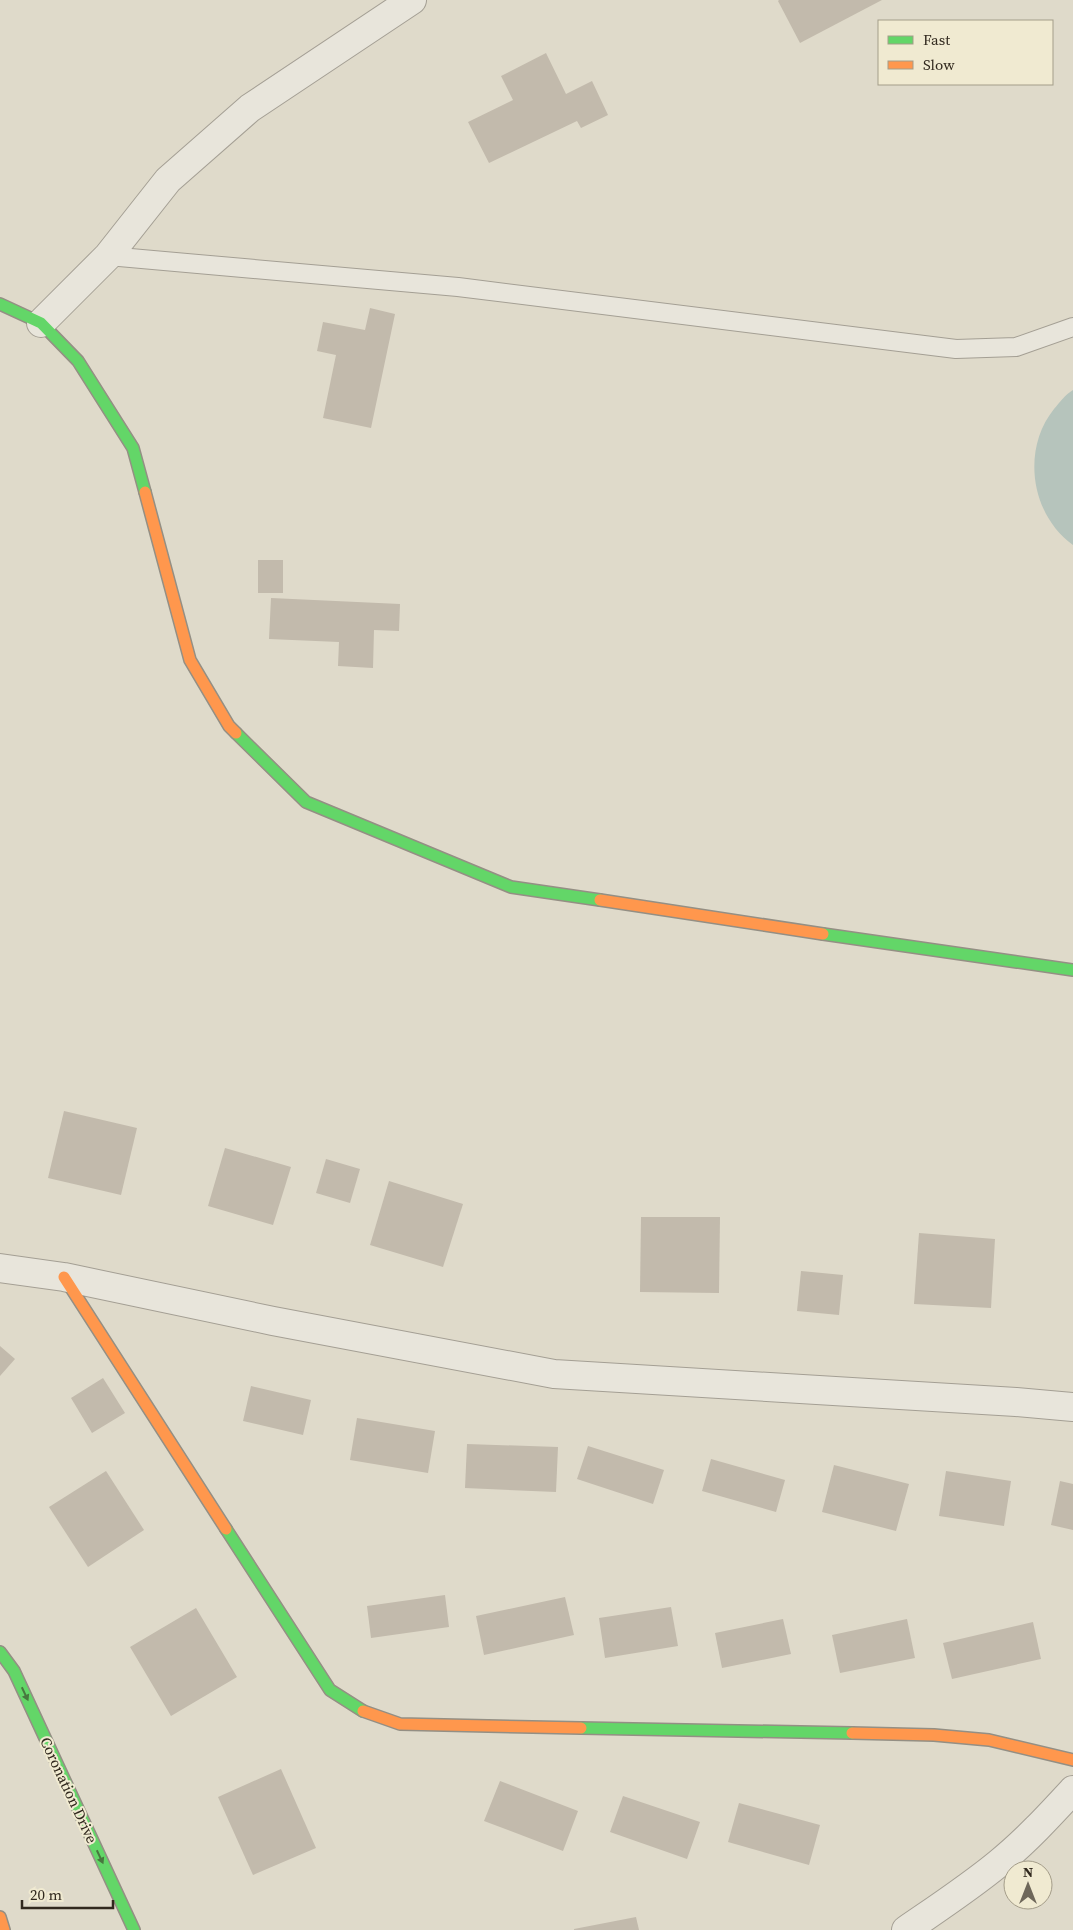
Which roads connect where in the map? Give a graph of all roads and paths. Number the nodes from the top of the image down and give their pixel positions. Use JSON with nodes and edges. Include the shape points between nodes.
{"nodes":[{"id":1,"x":412,"y":0,"type":"edge"},
{"id":2,"x":108,"y":256,"type":"junction"},
{"id":3,"x":0,"y":304,"type":"edge"},
{"id":4,"x":41,"y":322,"type":"junction"},
{"id":5,"x":1073,"y":327,"type":"edge"},
{"id":6,"x":1073,"y":970,"type":"edge"},
{"id":7,"x":0,"y":1268,"type":"edge"},
{"id":8,"x":64,"y":1277,"type":"junction"},
{"id":9,"x":1073,"y":1407,"type":"edge"},
{"id":10,"x":0,"y":1652,"type":"edge"},
{"id":11,"x":1073,"y":1760,"type":"edge"},
{"id":12,"x":1073,"y":1790,"type":"edge"},
{"id":13,"x":0,"y":1917,"type":"edge"},
{"id":14,"x":4,"y":1930,"type":"edge"},
{"id":15,"x":134,"y":1930,"type":"edge"},
{"id":16,"x":906,"y":1930,"type":"edge"}],
"edges":[{"from":1,"to":2,"type":"street","via":[[250,108],[168,180]]},
{"from":2,"to":4,"type":"street"},
{"from":2,"to":5,"type":"lane","via":[[458,287],[956,349],[1016,347]]},
{"from":3,"to":4,"type":"street"},
{"from":4,"to":6,"type":"street","via":[[78,361],[133,448],[190,660],[229,726],[306,802],[511,887]]},
{"from":7,"to":8,"type":"street"},
{"from":8,"to":9,"type":"street","via":[[273,1321],[554,1374]]},
{"from":8,"to":11,"type":"street","via":[[330,1690],[358,1710],[400,1724],[934,1735],[989,1740]]},
{"from":10,"to":15,"type":"street","name":"Coronation Drive","one_way":true},
{"from":12,"to":16,"type":"street","via":[[1001,1862]]},
{"from":13,"to":14,"type":"street"}]}
